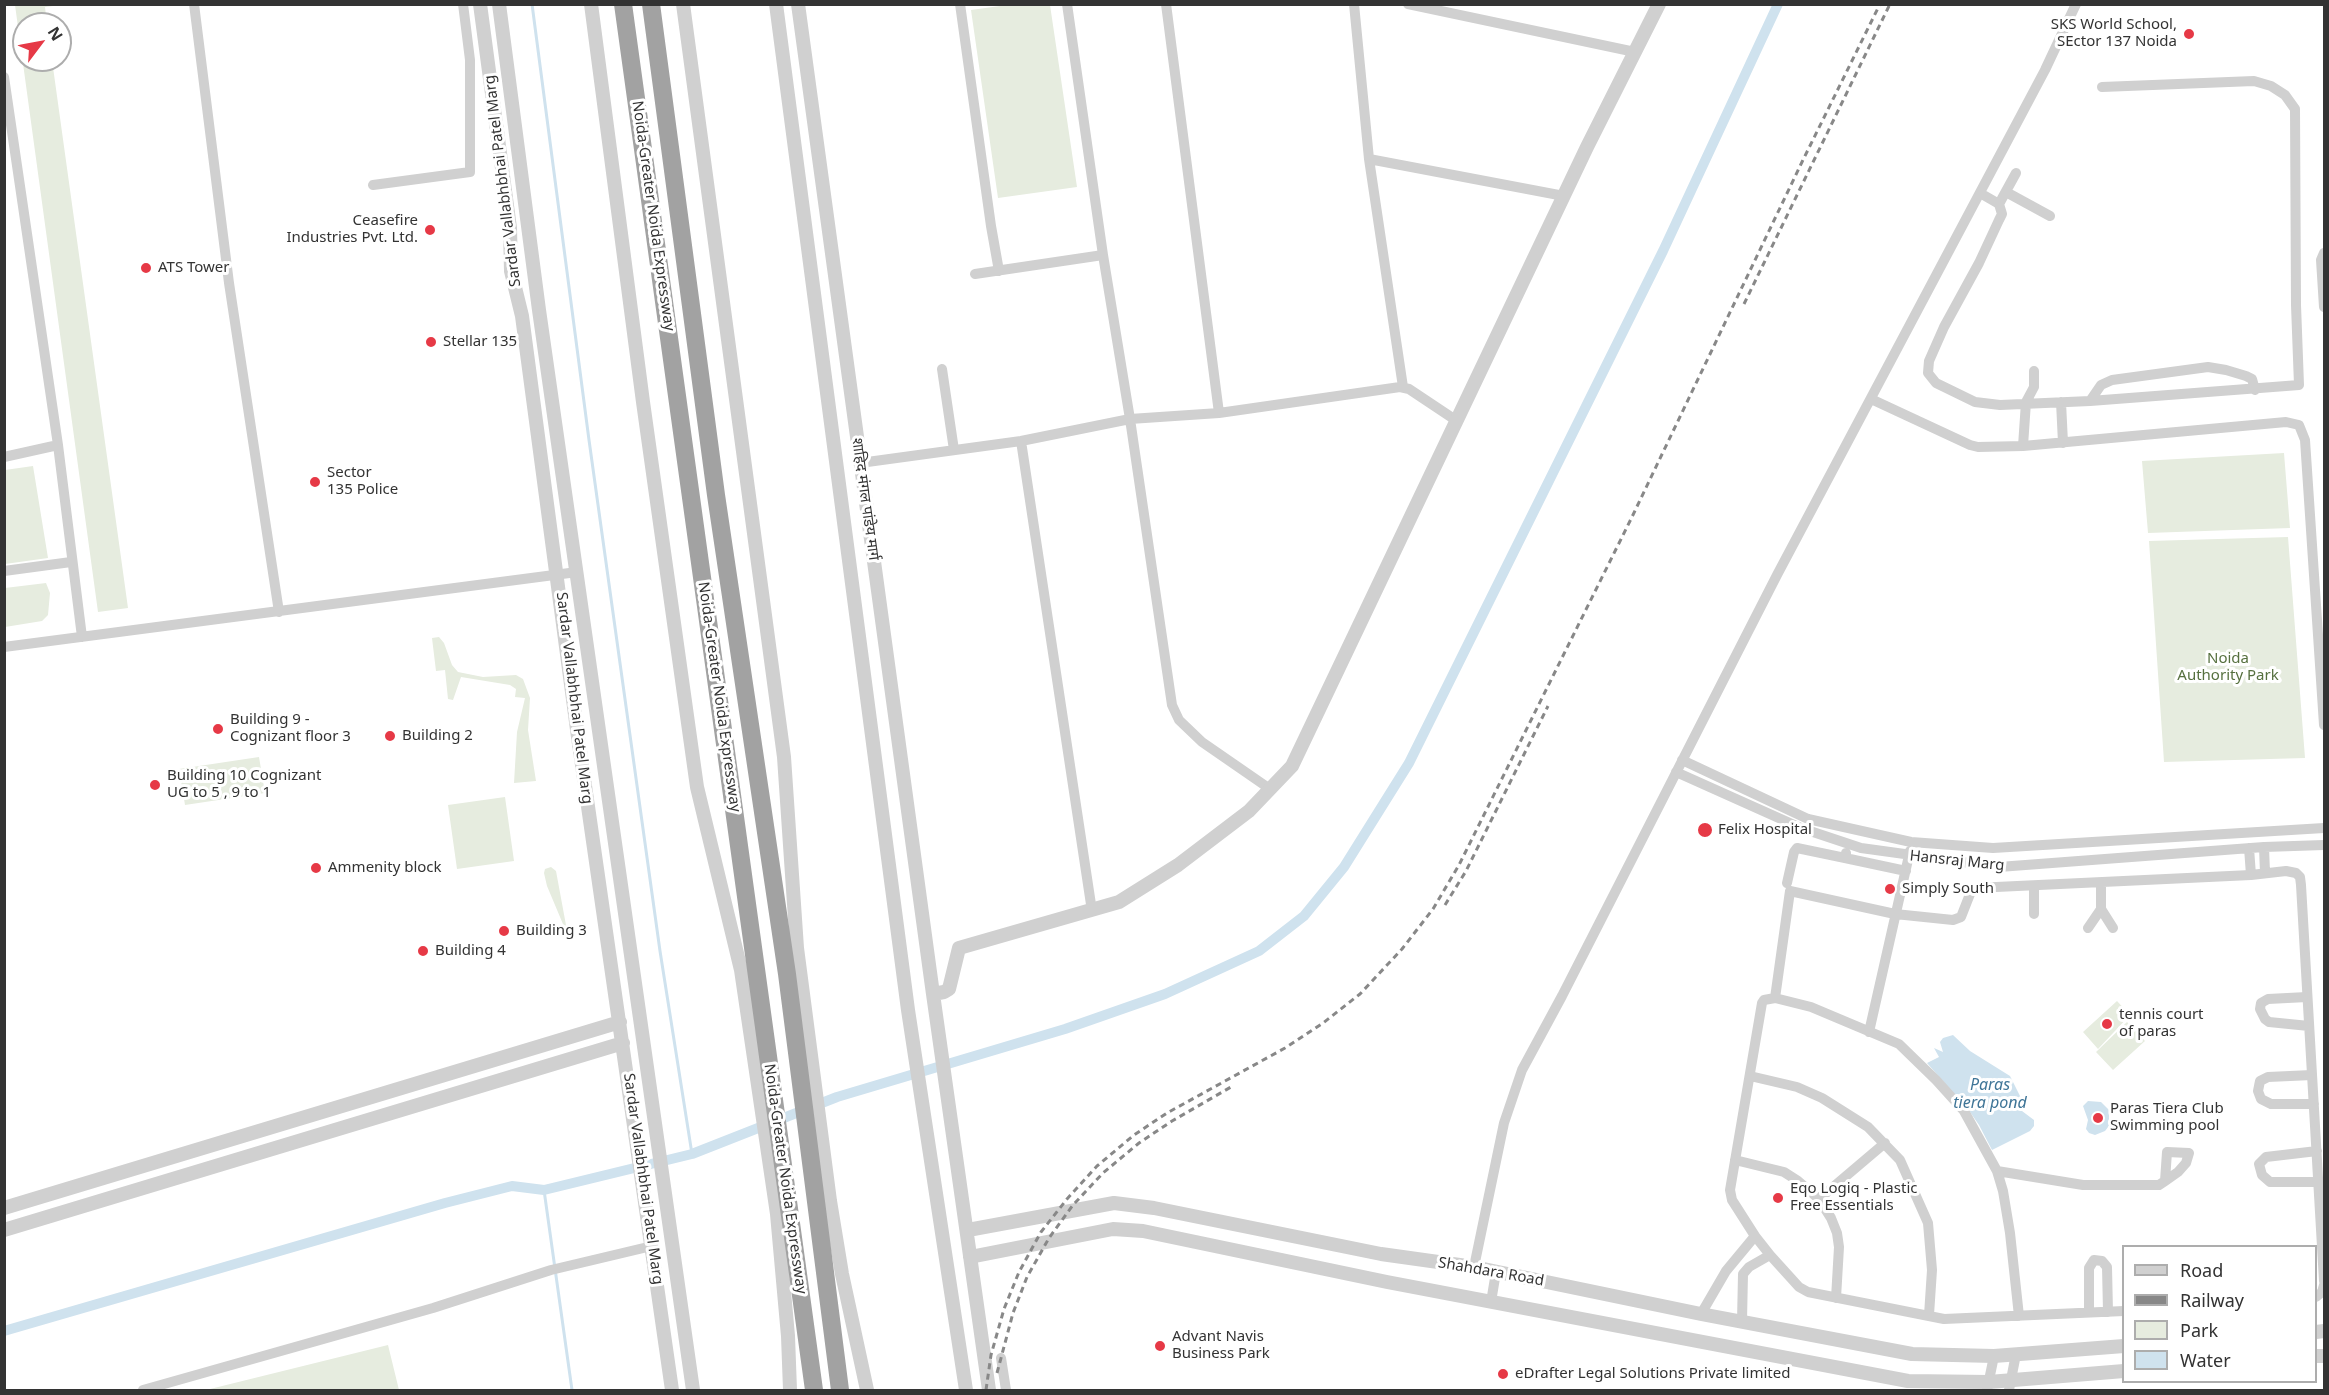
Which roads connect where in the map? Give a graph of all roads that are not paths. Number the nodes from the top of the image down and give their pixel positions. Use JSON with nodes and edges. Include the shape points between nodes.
{"nodes":[{"id":1,"x":194,"y":4,"type":"edge"},
{"id":2,"x":463,"y":4,"type":"edge"},
{"id":3,"x":480,"y":4,"type":"edge"},
{"id":4,"x":499,"y":4,"type":"edge"},
{"id":5,"x":591,"y":4,"type":"edge"},
{"id":6,"x":623,"y":4,"type":"edge"},
{"id":7,"x":651,"y":4,"type":"edge"},
{"id":8,"x":683,"y":4,"type":"edge"},
{"id":9,"x":776,"y":4,"type":"edge"},
{"id":10,"x":798,"y":4,"type":"edge"},
{"id":11,"x":960,"y":4,"type":"edge"},
{"id":12,"x":1067,"y":4,"type":"edge"},
{"id":13,"x":1166,"y":4,"type":"edge"},
{"id":14,"x":1354,"y":4,"type":"edge"},
{"id":15,"x":1408,"y":4,"type":"edge"},
{"id":16,"x":1659,"y":4,"type":"edge"},
{"id":17,"x":2076,"y":4,"type":"edge"},
{"id":18,"x":1635,"y":52,"type":"junction"},
{"id":19,"x":4,"y":77,"type":"edge"},
{"id":20,"x":2102,"y":87,"type":"dead end"},
{"id":21,"x":1369,"y":159,"type":"junction"},
{"id":22,"x":2016,"y":173,"type":"dead end"},
{"id":23,"x":373,"y":185,"type":"dead end"},
{"id":24,"x":1982,"y":189,"type":"junction"},
{"id":25,"x":1564,"y":196,"type":"junction"},
{"id":26,"x":2003,"y":197,"type":"junction"},
{"id":27,"x":2050,"y":216,"type":"dead end"},
{"id":28,"x":2325,"y":253,"type":"edge"},
{"id":29,"x":1103,"y":255,"type":"junction"},
{"id":30,"x":999,"y":271,"type":"junction"},
{"id":31,"x":975,"y":274,"type":"dead end"},
{"id":32,"x":2325,"y":307,"type":"edge"},
{"id":33,"x":942,"y":369,"type":"dead end"},
{"id":34,"x":2034,"y":371,"type":"dead end"},
{"id":35,"x":1403,"y":387,"type":"junction"},
{"id":36,"x":2255,"y":390,"type":"junction"},
{"id":37,"x":1870,"y":399,"type":"junction"},
{"id":38,"x":2090,"y":401,"type":"junction"},
{"id":39,"x":2026,"y":402,"type":"junction"},
{"id":40,"x":2061,"y":402,"type":"junction"},
{"id":41,"x":1219,"y":413,"type":"junction"},
{"id":42,"x":1130,"y":419,"type":"junction"},
{"id":43,"x":1457,"y":421,"type":"junction"},
{"id":44,"x":1021,"y":441,"type":"junction"},
{"id":45,"x":2063,"y":443,"type":"junction"},
{"id":46,"x":58,"y":445,"type":"junction"},
{"id":47,"x":2023,"y":446,"type":"junction"},
{"id":48,"x":954,"y":450,"type":"junction"},
{"id":49,"x":4,"y":457,"type":"edge"},
{"id":50,"x":860,"y":463,"type":"junction"},
{"id":51,"x":71,"y":562,"type":"junction"},
{"id":52,"x":4,"y":571,"type":"edge"},
{"id":53,"x":577,"y":572,"type":"junction"},
{"id":54,"x":558,"y":575,"type":"junction"},
{"id":55,"x":279,"y":612,"type":"junction"},
{"id":56,"x":82,"y":637,"type":"junction"},
{"id":57,"x":4,"y":647,"type":"edge"},
{"id":58,"x":2323,"y":671,"type":"edge"},
{"id":59,"x":2323,"y":683,"type":"edge"},
{"id":60,"x":2325,"y":725,"type":"edge"},
{"id":61,"x":1682,"y":760,"type":"junction"},
{"id":62,"x":1676,"y":772,"type":"junction"},
{"id":63,"x":1270,"y":789,"type":"junction"},
{"id":64,"x":2325,"y":828,"type":"edge"},
{"id":65,"x":1911,"y":842,"type":"junction"},
{"id":66,"x":1848,"y":844,"type":"junction"},
{"id":67,"x":912,"y":845,"type":"junction"},
{"id":68,"x":2325,"y":845,"type":"edge"},
{"id":69,"x":888,"y":846,"type":"junction"},
{"id":70,"x":2264,"y":847,"type":"junction"},
{"id":71,"x":2248,"y":848,"type":"junction"},
{"id":72,"x":1910,"y":856,"type":"junction"},
{"id":73,"x":1845,"y":858,"type":"junction"},
{"id":74,"x":1906,"y":871,"type":"junction"},
{"id":75,"x":2265,"y":873,"type":"junction"},
{"id":76,"x":2251,"y":875,"type":"junction"},
{"id":77,"x":2101,"y":882,"type":"junction"},
{"id":78,"x":1786,"y":883,"type":"dead end"},
{"id":79,"x":2034,"y":886,"type":"junction"},
{"id":80,"x":2101,"y":909,"type":"junction"},
{"id":81,"x":1092,"y":910,"type":"junction"},
{"id":82,"x":1895,"y":914,"type":"junction"},
{"id":83,"x":2034,"y":914,"type":"dead end"},
{"id":84,"x":2088,"y":928,"type":"dead end"},
{"id":85,"x":2113,"y":928,"type":"dead end"},
{"id":86,"x":2307,"y":997,"type":"junction"},
{"id":87,"x":934,"y":998,"type":"junction"},
{"id":88,"x":1775,"y":998,"type":"junction"},
{"id":89,"x":620,"y":1022,"type":"junction"},
{"id":90,"x":800,"y":1025,"type":"junction"},
{"id":91,"x":2309,"y":1026,"type":"junction"},
{"id":92,"x":1869,"y":1032,"type":"junction"},
{"id":93,"x":758,"y":1038,"type":"junction"},
{"id":94,"x":623,"y":1043,"type":"junction"},
{"id":95,"x":2312,"y":1075,"type":"junction"},
{"id":96,"x":1750,"y":1076,"type":"junction"},
{"id":97,"x":2314,"y":1104,"type":"junction"},
{"id":98,"x":1885,"y":1143,"type":"junction"},
{"id":99,"x":2317,"y":1151,"type":"junction"},
{"id":100,"x":1735,"y":1160,"type":"junction"},
{"id":101,"x":1997,"y":1171,"type":"junction"},
{"id":102,"x":2164,"y":1181,"type":"dead end"},
{"id":103,"x":2319,"y":1182,"type":"junction"},
{"id":104,"x":1819,"y":1199,"type":"junction"},
{"id":105,"x":823,"y":1203,"type":"junction"},
{"id":106,"x":4,"y":1208,"type":"edge"},
{"id":107,"x":783,"y":1212,"type":"junction"},
{"id":108,"x":4,"y":1230,"type":"edge"},
{"id":109,"x":968,"y":1230,"type":"junction"},
{"id":110,"x":1755,"y":1236,"type":"junction"},
{"id":111,"x":652,"y":1243,"type":"junction"},
{"id":112,"x":1770,"y":1255,"type":"junction"},
{"id":113,"x":970,"y":1257,"type":"junction"},
{"id":114,"x":1474,"y":1267,"type":"junction"},
{"id":115,"x":1496,"y":1272,"type":"junction"},
{"id":116,"x":2325,"y":1283,"type":"edge"},
{"id":117,"x":2317,"y":1296,"type":"edge"},
{"id":118,"x":1836,"y":1298,"type":"junction"},
{"id":119,"x":1491,"y":1302,"type":"junction"},
{"id":120,"x":2122,"y":1311,"type":"edge"},
{"id":121,"x":2089,"y":1312,"type":"junction"},
{"id":122,"x":2108,"y":1312,"type":"junction"},
{"id":123,"x":1701,"y":1314,"type":"junction"},
{"id":124,"x":1929,"y":1315,"type":"junction"},
{"id":125,"x":2019,"y":1316,"type":"junction"},
{"id":126,"x":1742,"y":1321,"type":"junction"},
{"id":127,"x":2122,"y":1346,"type":"edge"},
{"id":128,"x":2016,"y":1354,"type":"junction"},
{"id":129,"x":1994,"y":1356,"type":"junction"},
{"id":130,"x":1001,"y":1358,"type":"dead end"},
{"id":131,"x":2122,"y":1371,"type":"edge"},
{"id":132,"x":2010,"y":1385,"type":"edge"},
{"id":133,"x":1988,"y":1386,"type":"edge"},
{"id":134,"x":143,"y":1390,"type":"edge"},
{"id":135,"x":672,"y":1390,"type":"edge"},
{"id":136,"x":693,"y":1390,"type":"edge"},
{"id":137,"x":790,"y":1390,"type":"edge"},
{"id":138,"x":814,"y":1390,"type":"edge"},
{"id":139,"x":840,"y":1390,"type":"edge"},
{"id":140,"x":867,"y":1390,"type":"edge"},
{"id":141,"x":966,"y":1390,"type":"edge"},
{"id":142,"x":989,"y":1390,"type":"edge"},
{"id":143,"x":1006,"y":1390,"type":"edge"}],
"edges":[{"from":1,"to":55,"type":"street","via":[[229,284]]},
{"from":2,"to":23,"type":"street","via":[[470,60],[470,172]]},
{"from":3,"to":54,"type":"street","name":"Sardar Vallabhbhai Patel Marg","via":[[510,228],[511,272],[522,316]]},
{"from":4,"to":53,"type":"street","name":"Sardar Vallabhbhai Patel Marg"},
{"from":5,"to":93,"type":"street","via":[[697,787]]},
{"from":6,"to":93,"type":"highway","name":"Noida-Greater Noida Expressway"},
{"from":7,"to":90,"type":"highway","name":"Noida-Greater Noida Expressway","via":[[715,483]]},
{"from":8,"to":90,"type":"street","via":[[784,757]]},
{"from":9,"to":69,"type":"street"},
{"from":10,"to":50,"type":"street","name":"शाहिद मंगल पांडेय मार्ग"},
{"from":11,"to":30,"type":"street"},
{"from":12,"to":29,"type":"street"},
{"from":13,"to":41,"type":"street"},
{"from":14,"to":21,"type":"street"},
{"from":15,"to":18,"type":"street"},
{"from":16,"to":18,"type":"street"},
{"from":17,"to":24,"type":"street"},
{"from":18,"to":25,"type":"street"},
{"from":19,"to":46,"type":"street"},
{"from":20,"to":36,"type":"street","via":[[2254,81],[2285,95],[2295,109],[2300,384]]},
{"from":21,"to":25,"type":"street"},
{"from":21,"to":35,"type":"street"},
{"from":22,"to":26,"type":"street"},
{"from":24,"to":26,"type":"street"},
{"from":24,"to":37,"type":"street"},
{"from":25,"to":43,"type":"street"},
{"from":26,"to":27,"type":"street"},
{"from":26,"to":39,"type":"street","via":[[2002,214],[1944,327],[1928,373],[1936,383],[1975,402]]},
{"from":28,"to":32,"type":"street","via":[[2321,260]]},
{"from":29,"to":30,"type":"street"},
{"from":29,"to":42,"type":"street"},
{"from":30,"to":31,"type":"street"},
{"from":33,"to":48,"type":"street"},
{"from":34,"to":39,"type":"street","via":[[2034,387]]},
{"from":35,"to":41,"type":"street"},
{"from":35,"to":43,"type":"street"},
{"from":36,"to":38,"type":"street"},
{"from":36,"to":38,"type":"street","via":[[2252,379],[2246,375],[2208,367],[2112,380],[2101,385]]},
{"from":37,"to":47,"type":"street","via":[[1970,446]]},
{"from":37,"to":61,"type":"street"},
{"from":38,"to":40,"type":"street"},
{"from":39,"to":40,"type":"street"},
{"from":39,"to":47,"type":"street"},
{"from":40,"to":45,"type":"street"},
{"from":41,"to":42,"type":"street"},
{"from":42,"to":44,"type":"street"},
{"from":42,"to":63,"type":"street","via":[[1172,705],[1179,720],[1202,742]]},
{"from":43,"to":63,"type":"street","via":[[1292,766]]},
{"from":44,"to":48,"type":"street"},
{"from":44,"to":81,"type":"street"},
{"from":45,"to":47,"type":"street"},
{"from":45,"to":58,"type":"street","via":[[2286,422],[2299,425],[2306,440]]},
{"from":46,"to":49,"type":"street"},
{"from":46,"to":51,"type":"street"},
{"from":48,"to":50,"type":"street"},
{"from":50,"to":67,"type":"street","name":"शाहिद मंगल पांडेय मार्ग"},
{"from":51,"to":52,"type":"street"},
{"from":51,"to":56,"type":"street"},
{"from":53,"to":54,"type":"street"},
{"from":53,"to":136,"type":"street","name":"Sardar Vallabhbhai Patel Marg"},
{"from":54,"to":55,"type":"street"},
{"from":54,"to":89,"type":"street","name":"Sardar Vallabhbhai Patel Marg"},
{"from":55,"to":56,"type":"street"},
{"from":56,"to":57,"type":"street"},
{"from":58,"to":59,"type":"street"},
{"from":59,"to":60,"type":"street"},
{"from":61,"to":62,"type":"street"},
{"from":61,"to":65,"type":"street","name":"Hansraj Marg","via":[[1808,819]]},
{"from":62,"to":66,"type":"street","name":"Hansraj Marg","via":[[1801,828]]},
{"from":62,"to":114,"type":"street","via":[[1518,1079],[1504,1123]]},
{"from":63,"to":81,"type":"street","via":[[1249,811],[1178,865],[1119,902]]},
{"from":64,"to":65,"type":"street","name":"Hansraj Marg","via":[[1993,848]]},
{"from":65,"to":72,"type":"street"},
{"from":66,"to":72,"type":"street","name":"Hansraj Marg"},
{"from":66,"to":73,"type":"street"},
{"from":67,"to":69,"type":"street"},
{"from":67,"to":87,"type":"street","name":"शाहिद मंगल पांडेय मार्ग"},
{"from":68,"to":70,"type":"street","name":"Hansraj Marg"},
{"from":69,"to":141,"type":"street","via":[[929,1158]]},
{"from":70,"to":71,"type":"street","name":"Hansraj Marg"},
{"from":70,"to":75,"type":"street"},
{"from":71,"to":72,"type":"street","name":"Hansraj Marg","via":[[2000,867]]},
{"from":71,"to":76,"type":"street"},
{"from":72,"to":74,"type":"street"},
{"from":73,"to":74,"type":"street"},
{"from":73,"to":78,"type":"street","via":[[1797,848]]},
{"from":74,"to":82,"type":"street"},
{"from":75,"to":76,"type":"street"},
{"from":75,"to":86,"type":"street","via":[[2292,872],[2300,878]]},
{"from":76,"to":77,"type":"street"},
{"from":77,"to":79,"type":"street"},
{"from":77,"to":80,"type":"street"},
{"from":79,"to":82,"type":"street","via":[[1973,888],[1961,917],[1953,920]]},
{"from":79,"to":83,"type":"street"},
{"from":80,"to":84,"type":"street"},
{"from":80,"to":85,"type":"street"},
{"from":81,"to":87,"type":"street","via":[[958,948],[949,989]]},
{"from":82,"to":88,"type":"street","via":[[1790,891]]},
{"from":82,"to":92,"type":"street"},
{"from":86,"to":91,"type":"street"},
{"from":86,"to":91,"type":"street","via":[[2268,999],[2260,1009],[2269,1022]]},
{"from":87,"to":109,"type":"street","name":"शाहिद मंगल पांडेय मार्ग"},
{"from":88,"to":92,"type":"street","via":[[1811,1007]]},
{"from":88,"to":96,"type":"street","via":[[1762,1003]]},
{"from":89,"to":94,"type":"street","name":"Sardar Vallabhbhai Patel Marg"},
{"from":89,"to":106,"type":"street"},
{"from":90,"to":105,"type":"highway","name":"Noida-Greater Noida Expressway"},
{"from":91,"to":95,"type":"street"},
{"from":92,"to":101,"type":"street","via":[[1899,1044],[1936,1080],[1964,1111]]},
{"from":93,"to":107,"type":"highway","name":"Noida-Greater Noida Expressway"},
{"from":94,"to":108,"type":"street"},
{"from":94,"to":111,"type":"street","name":"Sardar Vallabhbhai Patel Marg"},
{"from":95,"to":97,"type":"street"},
{"from":95,"to":97,"type":"street","via":[[2268,1077],[2260,1081],[2258,1091],[2261,1099],[2271,1104]]},
{"from":96,"to":98,"type":"street","via":[[1797,1087],[1822,1098],[1859,1120]]},
{"from":96,"to":100,"type":"street"},
{"from":97,"to":99,"type":"street"},
{"from":98,"to":104,"type":"street"},
{"from":98,"to":124,"type":"street","via":[[1905,1168],[1928,1223],[1932,1270]]},
{"from":99,"to":103,"type":"street"},
{"from":99,"to":103,"type":"street","via":[[2266,1157],[2259,1164],[2262,1175],[2270,1182]]},
{"from":100,"to":104,"type":"street","via":[[1784,1172]]},
{"from":100,"to":110,"type":"street","via":[[1730,1195]]},
{"from":101,"to":102,"type":"street","via":[[2083,1185],[2159,1185]]},
{"from":101,"to":125,"type":"street","via":[[2010,1233]]},
{"from":103,"to":116,"type":"street"},
{"from":104,"to":118,"type":"street","via":[[1837,1233]]},
{"from":105,"to":139,"type":"highway","name":"Noida-Greater Noida Expressway"},
{"from":105,"to":140,"type":"street"},
{"from":107,"to":137,"type":"street"},
{"from":107,"to":138,"type":"highway","name":"Noida-Greater Noida Expressway"},
{"from":109,"to":113,"type":"street","name":"शाहिद मंगल पांडेय मार्ग"},
{"from":109,"to":114,"type":"street","name":"Shahdara Road","via":[[1114,1203],[1381,1254]]},
{"from":110,"to":112,"type":"street"},
{"from":110,"to":123,"type":"street","via":[[1726,1271]]},
{"from":111,"to":134,"type":"street"},
{"from":111,"to":135,"type":"street","name":"Sardar Vallabhbhai Patel Marg"},
{"from":112,"to":118,"type":"street","via":[[1803,1290]]},
{"from":112,"to":126,"type":"street","via":[[1743,1274]]},
{"from":113,"to":119,"type":"street","name":"Shahdara Road","via":[[1113,1229],[1143,1231]]},
{"from":113,"to":142,"type":"street","name":"शाहिद मंगल पांडेय मार्ग"},
{"from":114,"to":115,"type":"street","name":"Shahdara Road"},
{"from":115,"to":119,"type":"street"},
{"from":115,"to":123,"type":"street","name":"Shahdara Road"},
{"from":116,"to":117,"type":"street"},
{"from":118,"to":124,"type":"street"},
{"from":119,"to":133,"type":"street","name":"Shahdara Road","via":[[1908,1381]]},
{"from":120,"to":122,"type":"street"},
{"from":121,"to":122,"type":"street"},
{"from":121,"to":122,"type":"street","via":[[2089,1268],[2094,1260],[2102,1261],[2107,1268]]},
{"from":121,"to":125,"type":"street"},
{"from":123,"to":126,"type":"street","name":"Shahdara Road"},
{"from":124,"to":125,"type":"street","via":[[1944,1319]]},
{"from":126,"to":129,"type":"street","name":"Shahdara Road","via":[[1912,1354]]},
{"from":127,"to":128,"type":"street","name":"Shahdara Road"},
{"from":128,"to":129,"type":"street","name":"Shahdara Road"},
{"from":128,"to":132,"type":"street"},
{"from":129,"to":133,"type":"street"},
{"from":130,"to":143,"type":"street"},
{"from":131,"to":132,"type":"street","name":"Shahdara Road"},
{"from":132,"to":133,"type":"street","name":"Shahdara Road"}]}
